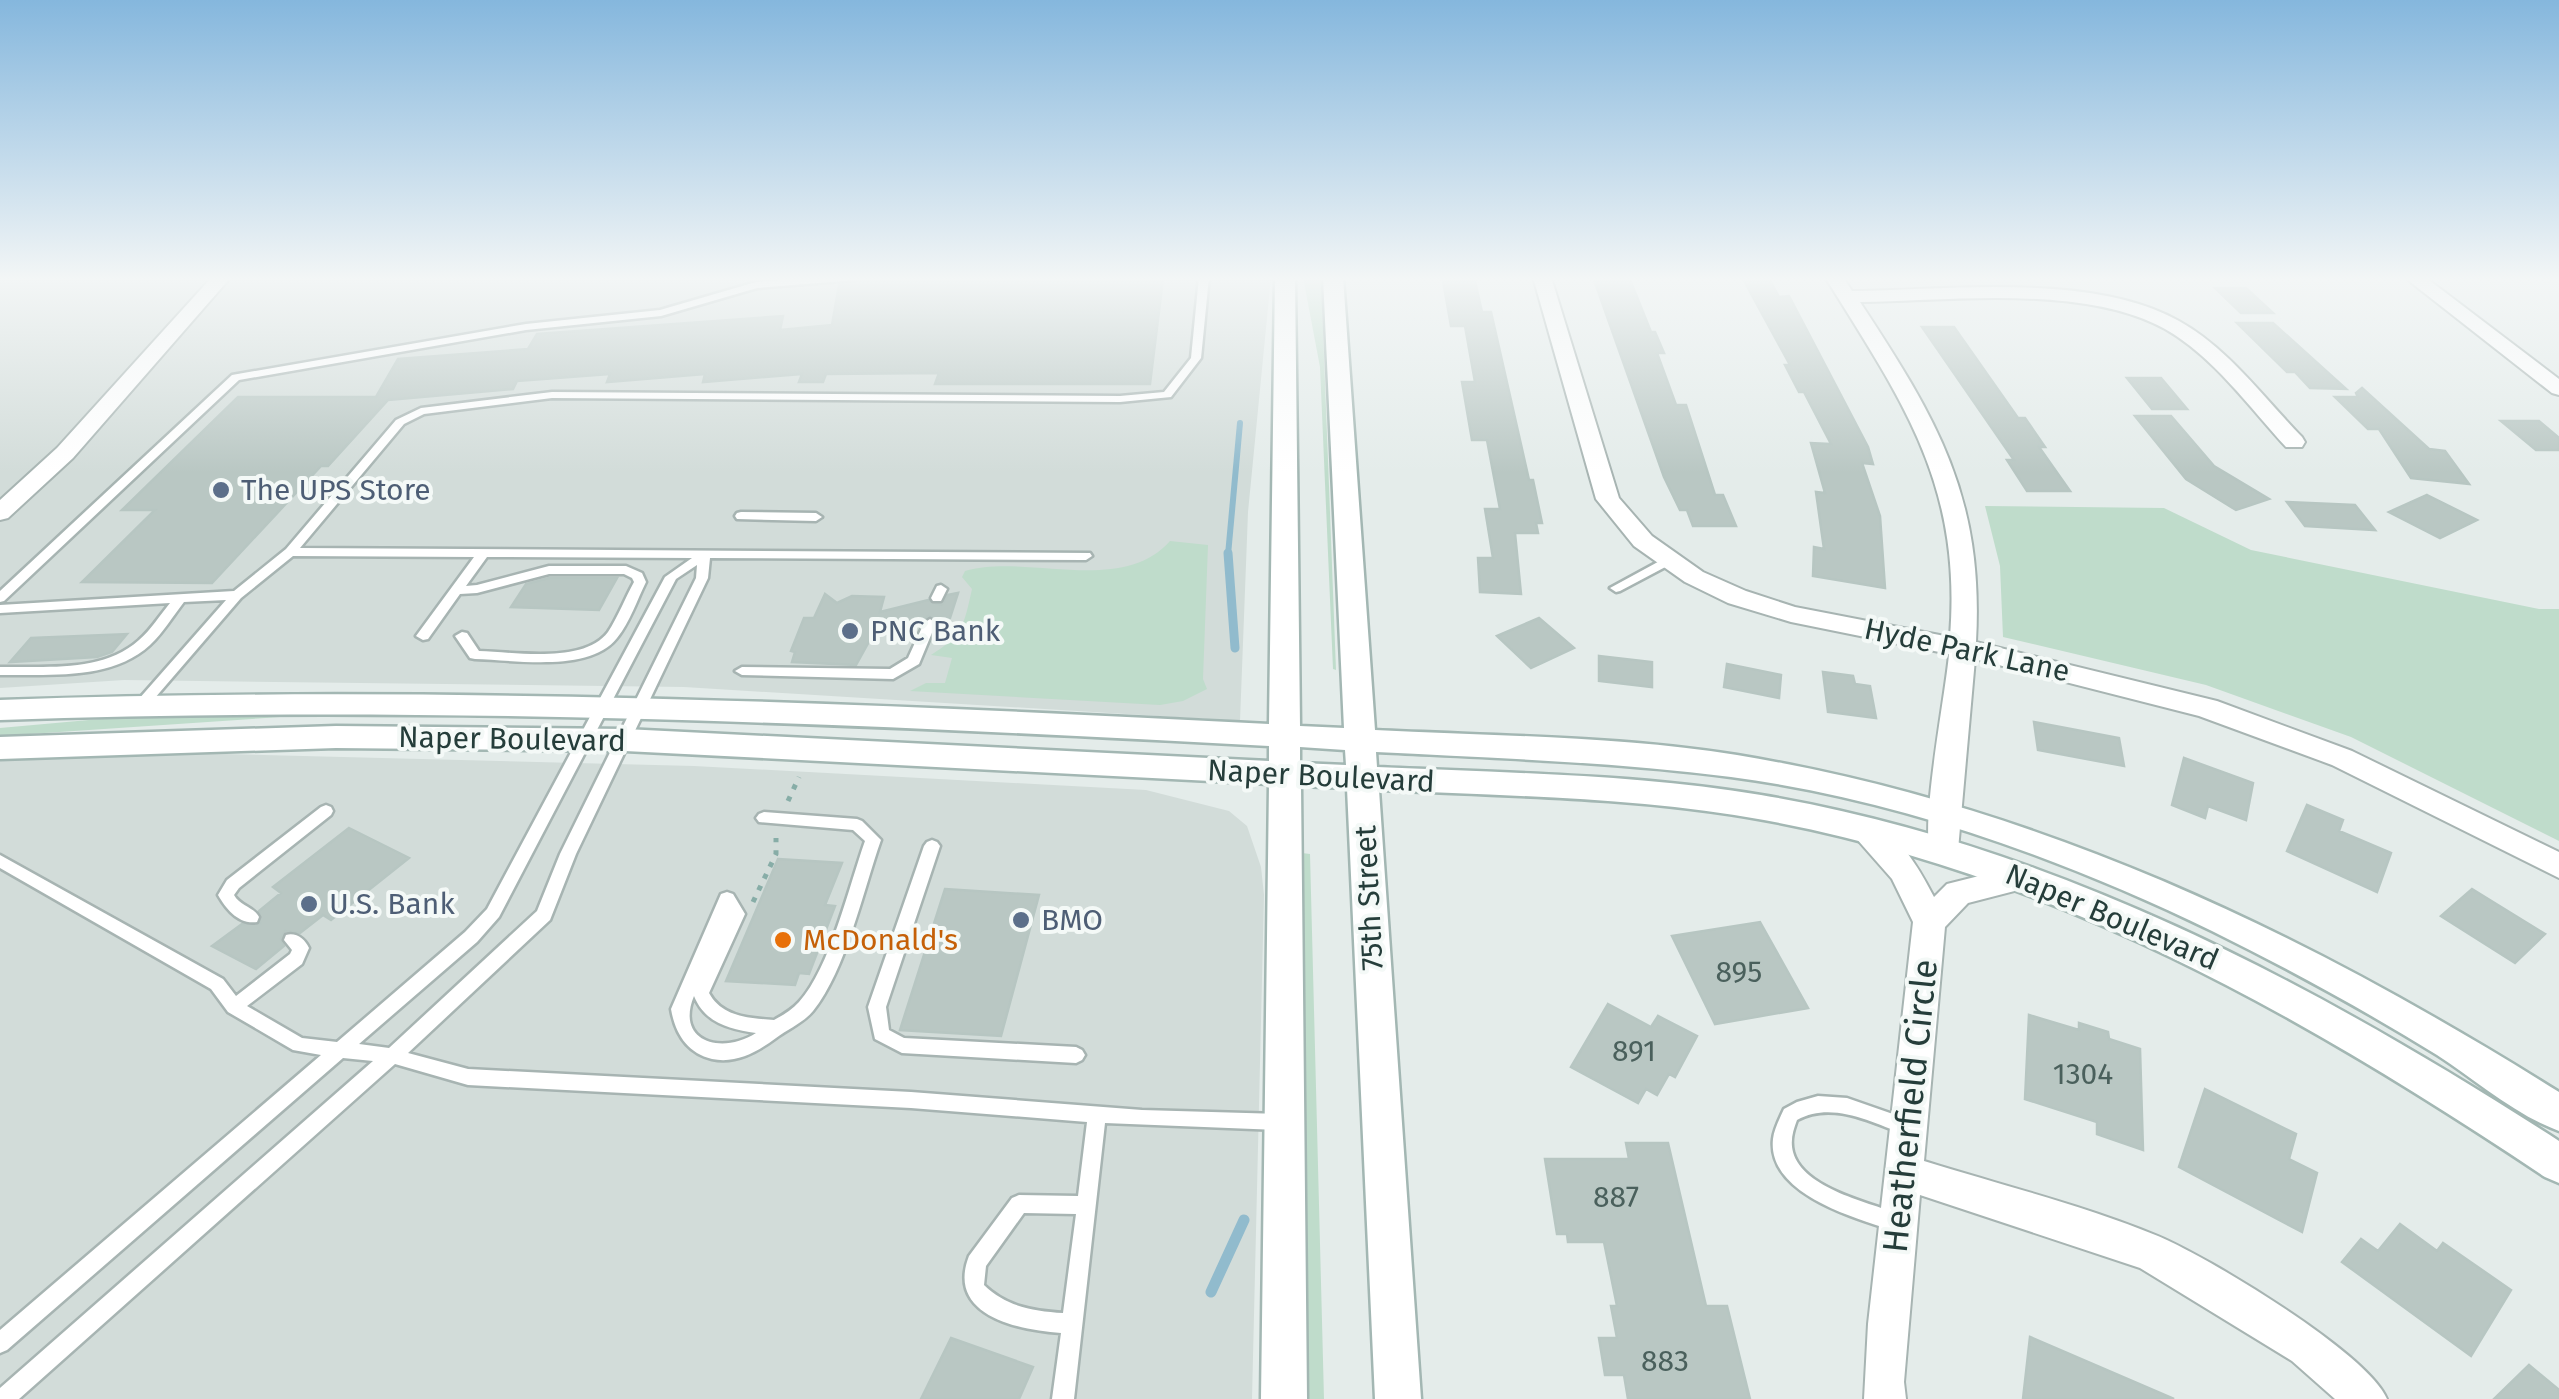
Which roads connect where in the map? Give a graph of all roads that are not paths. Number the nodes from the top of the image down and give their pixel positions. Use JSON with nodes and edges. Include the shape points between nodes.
{"nodes":[{"id":1,"x":164,"y":342,"type":"edge"},
{"id":2,"x":437,"y":342,"type":"edge"},
{"id":3,"x":1198,"y":342,"type":"edge"},
{"id":4,"x":1285,"y":342,"type":"edge"},
{"id":5,"x":1337,"y":342,"type":"edge"},
{"id":6,"x":1561,"y":342,"type":"edge"},
{"id":7,"x":1874,"y":342,"type":"edge"},
{"id":8,"x":2195,"y":342,"type":"edge"},
{"id":9,"x":2499,"y":342,"type":"edge"},
{"id":10,"x":2559,"y":388,"type":"edge"},
{"id":11,"x":2294,"y":442,"type":"dead end"},
{"id":12,"x":0,"y":513,"type":"edge"},
{"id":13,"x":741,"y":516,"type":"dead end"},
{"id":14,"x":816,"y":517,"type":"dead end"},
{"id":15,"x":290,"y":552,"type":"junction"},
{"id":16,"x":483,"y":553,"type":"junction"},
{"id":17,"x":704,"y":554,"type":"junction"},
{"id":18,"x":1086,"y":556,"type":"dead end"},
{"id":19,"x":1667,"y":561,"type":"junction"},
{"id":20,"x":1616,"y":588,"type":"dead end"},
{"id":21,"x":456,"y":590,"type":"junction"},
{"id":22,"x":236,"y":595,"type":"junction"},
{"id":23,"x":0,"y":598,"type":"edge"},
{"id":24,"x":180,"y":600,"type":"junction"},
{"id":25,"x":0,"y":609,"type":"edge"},
{"id":26,"x":930,"y":624,"type":"dead end"},
{"id":27,"x":423,"y":636,"type":"dead end"},
{"id":28,"x":462,"y":636,"type":"dead end"},
{"id":29,"x":1962,"y":647,"type":"junction"},
{"id":30,"x":0,"y":671,"type":"edge"},
{"id":31,"x":742,"y":671,"type":"dead end"},
{"id":32,"x":143,"y":703,"type":"junction"},
{"id":33,"x":602,"y":704,"type":"junction"},
{"id":34,"x":643,"y":705,"type":"junction"},
{"id":35,"x":0,"y":710,"type":"edge"},
{"id":36,"x":1284,"y":735,"type":"junction"},
{"id":37,"x":583,"y":740,"type":"junction"},
{"id":38,"x":624,"y":740,"type":"junction"},
{"id":39,"x":1360,"y":740,"type":"junction"},
{"id":40,"x":0,"y":748,"type":"edge"},
{"id":41,"x":1285,"y":775,"type":"junction"},
{"id":42,"x":1362,"y":780,"type":"junction"},
{"id":43,"x":326,"y":811,"type":"dead end"},
{"id":44,"x":770,"y":824,"type":"road end"},
{"id":45,"x":1864,"y":829,"type":"junction"},
{"id":46,"x":1943,"y":832,"type":"junction"},
{"id":47,"x":932,"y":846,"type":"dead end"},
{"id":48,"x":0,"y":861,"type":"edge"},
{"id":49,"x":2559,"y":866,"type":"edge"},
{"id":50,"x":2023,"y":877,"type":"junction"},
{"id":51,"x":250,"y":917,"type":"dead end"},
{"id":52,"x":1928,"y":922,"type":"junction"},
{"id":53,"x":292,"y":940,"type":"dead end"},
{"id":54,"x":234,"y":1007,"type":"junction"},
{"id":55,"x":776,"y":1028,"type":"junction"},
{"id":56,"x":339,"y":1050,"type":"junction"},
{"id":57,"x":1076,"y":1055,"type":"dead end"},
{"id":58,"x":392,"y":1056,"type":"junction"},
{"id":59,"x":2559,"y":1113,"type":"edge"},
{"id":60,"x":1097,"y":1114,"type":"junction"},
{"id":61,"x":1284,"y":1122,"type":"junction"},
{"id":62,"x":1910,"y":1128,"type":"junction"},
{"id":63,"x":2559,"y":1164,"type":"edge"},
{"id":64,"x":1904,"y":1172,"type":"junction"},
{"id":65,"x":1085,"y":1205,"type":"junction"},
{"id":66,"x":1898,"y":1224,"type":"junction"},
{"id":67,"x":1072,"y":1323,"type":"junction"},
{"id":68,"x":0,"y":1343,"type":"edge"},
{"id":69,"x":3,"y":1399,"type":"edge"},
{"id":70,"x":1063,"y":1399,"type":"edge"},
{"id":71,"x":1284,"y":1399,"type":"edge"},
{"id":72,"x":1398,"y":1399,"type":"edge"},
{"id":73,"x":1885,"y":1399,"type":"edge"},
{"id":74,"x":2366,"y":1399,"type":"edge"}],
"edges":[{"from":1,"to":12,"type":"street","via":[[65,453]]},
{"from":2,"to":23,"type":"lane","via":[[236,377]]},
{"from":3,"to":15,"type":"lane","via":[[1196,358],[1168,396],[552,395],[422,411],[400,422]]},
{"from":4,"to":36,"type":"main road"},
{"from":5,"to":39,"type":"main road","name":"75th Street"},
{"from":6,"to":19,"type":"street","name":"Hyde Park Lane","via":[[1608,499]]},
{"from":7,"to":29,"type":"street","via":[[1917,412],[1950,486],[1963,552]]},
{"from":8,"to":11,"type":"street"},
{"from":9,"to":10,"type":"street"},
{"from":13,"to":14,"type":"lane"},
{"from":15,"to":16,"type":"lane"},
{"from":15,"to":22,"type":"lane"},
{"from":16,"to":17,"type":"lane"},
{"from":16,"to":21,"type":"lane"},
{"from":17,"to":18,"type":"lane"},
{"from":17,"to":33,"type":"lane","via":[[671,577]]},
{"from":17,"to":34,"type":"lane","via":[[702,578]]},
{"from":19,"to":20,"type":"lane"},
{"from":19,"to":29,"type":"street","name":"Hyde Park Lane","via":[[1736,597],[1791,614]]},
{"from":21,"to":27,"type":"lane"},
{"from":21,"to":28,"type":"lane","via":[[549,570],[626,570],[640,582],[612,636],[592,652],[488,658],[475,655]]},
{"from":22,"to":24,"type":"lane"},
{"from":22,"to":32,"type":"lane"},
{"from":24,"to":25,"type":"lane"},
{"from":24,"to":30,"type":"lane","via":[[145,642],[119,659]]},
{"from":26,"to":31,"type":"lane","via":[[914,661],[892,674]]},
{"from":29,"to":46,"type":"street"},
{"from":29,"to":49,"type":"street","name":"Hyde Park Lane","via":[[2118,683],[2278,732],[2403,786]]},
{"from":32,"to":33,"type":"main road","name":"Naper Boulevard"},
{"from":32,"to":35,"type":"main road","name":"Naper Boulevard"},
{"from":33,"to":34,"type":"main road","name":"Naper Boulevard"},
{"from":33,"to":37,"type":"lane"},
{"from":34,"to":36,"type":"main road","name":"Naper Boulevard"},
{"from":34,"to":38,"type":"lane"},
{"from":36,"to":39,"type":"main road","name":"Naper Boulevard"},
{"from":36,"to":41,"type":"main road"},
{"from":37,"to":38,"type":"main road","name":"Naper Boulevard"},
{"from":37,"to":40,"type":"main road","name":"Naper Boulevard","via":[[336,737]]},
{"from":37,"to":56,"type":"lane","via":[[493,914]]},
{"from":38,"to":41,"type":"main road","name":"Naper Boulevard"},
{"from":38,"to":58,"type":"lane","via":[[544,915]]},
{"from":39,"to":42,"type":"main road","name":"75th Street"},
{"from":39,"to":46,"type":"main road","name":"Naper Boulevard","via":[[1654,755],[1800,778]]},
{"from":41,"to":42,"type":"main road","name":"Naper Boulevard"},
{"from":41,"to":61,"type":"main road"},
{"from":42,"to":45,"type":"main road","name":"Naper Boulevard","via":[[1608,790],[1766,808]]},
{"from":42,"to":72,"type":"main road","name":"75th Street"},
{"from":43,"to":51,"type":"lane","via":[[233,884],[226,895]]},
{"from":44,"to":55,"type":"lane","via":[[858,826],[872,840],[823,979],[808,1004]]},
{"from":45,"to":46,"type":"main road","name":"Naper Boulevard"},
{"from":45,"to":52,"type":"street","via":[[1898,861]]},
{"from":46,"to":50,"type":"main road","name":"Naper Boulevard"},
{"from":46,"to":59,"type":"main road","name":"Naper Boulevard","via":[[2124,875],[2242,927],[2380,999]]},
{"from":47,"to":57,"type":"lane","via":[[877,1007],[881,1034],[902,1045]]},
{"from":48,"to":54,"type":"lane","via":[[216,984]]},
{"from":50,"to":52,"type":"street","name":"Heatherfield Circle","via":[[1958,892]]},
{"from":50,"to":63,"type":"main road","name":"Naper Boulevard","via":[[2274,987]]},
{"from":52,"to":62,"type":"street","name":"Heatherfield Circle"},
{"from":53,"to":54,"type":"lane","via":[[301,948],[296,959]]},
{"from":54,"to":56,"type":"lane","via":[[300,1045]]},
{"from":55,"to":55,"type":"lane","via":[[732,1020],[703,1002],[736,914],[727,898],[684,993],[682,1023],[709,1052],[753,1046]]},
{"from":56,"to":58,"type":"lane"},
{"from":56,"to":68,"type":"lane"},
{"from":58,"to":60,"type":"lane","via":[[468,1076]]},
{"from":58,"to":69,"type":"lane"},
{"from":60,"to":61,"type":"lane"},
{"from":60,"to":65,"type":"lane"},
{"from":61,"to":71,"type":"main road"},
{"from":62,"to":64,"type":"street","name":"Heatherfield Circle"},
{"from":62,"to":66,"type":"lane","via":[[1816,1102],[1790,1115],[1781,1137],[1788,1164],[1811,1189]]},
{"from":64,"to":66,"type":"street","name":"Heatherfield Circle"},
{"from":64,"to":74,"type":"street","via":[[2150,1252],[2307,1346]]},
{"from":65,"to":67,"type":"lane"},
{"from":65,"to":67,"type":"lane","via":[[1019,1204],[976,1263],[974,1289],[989,1307],[1033,1322]]},
{"from":66,"to":73,"type":"street","name":"Heatherfield Circle"},
{"from":67,"to":70,"type":"lane"}]}
